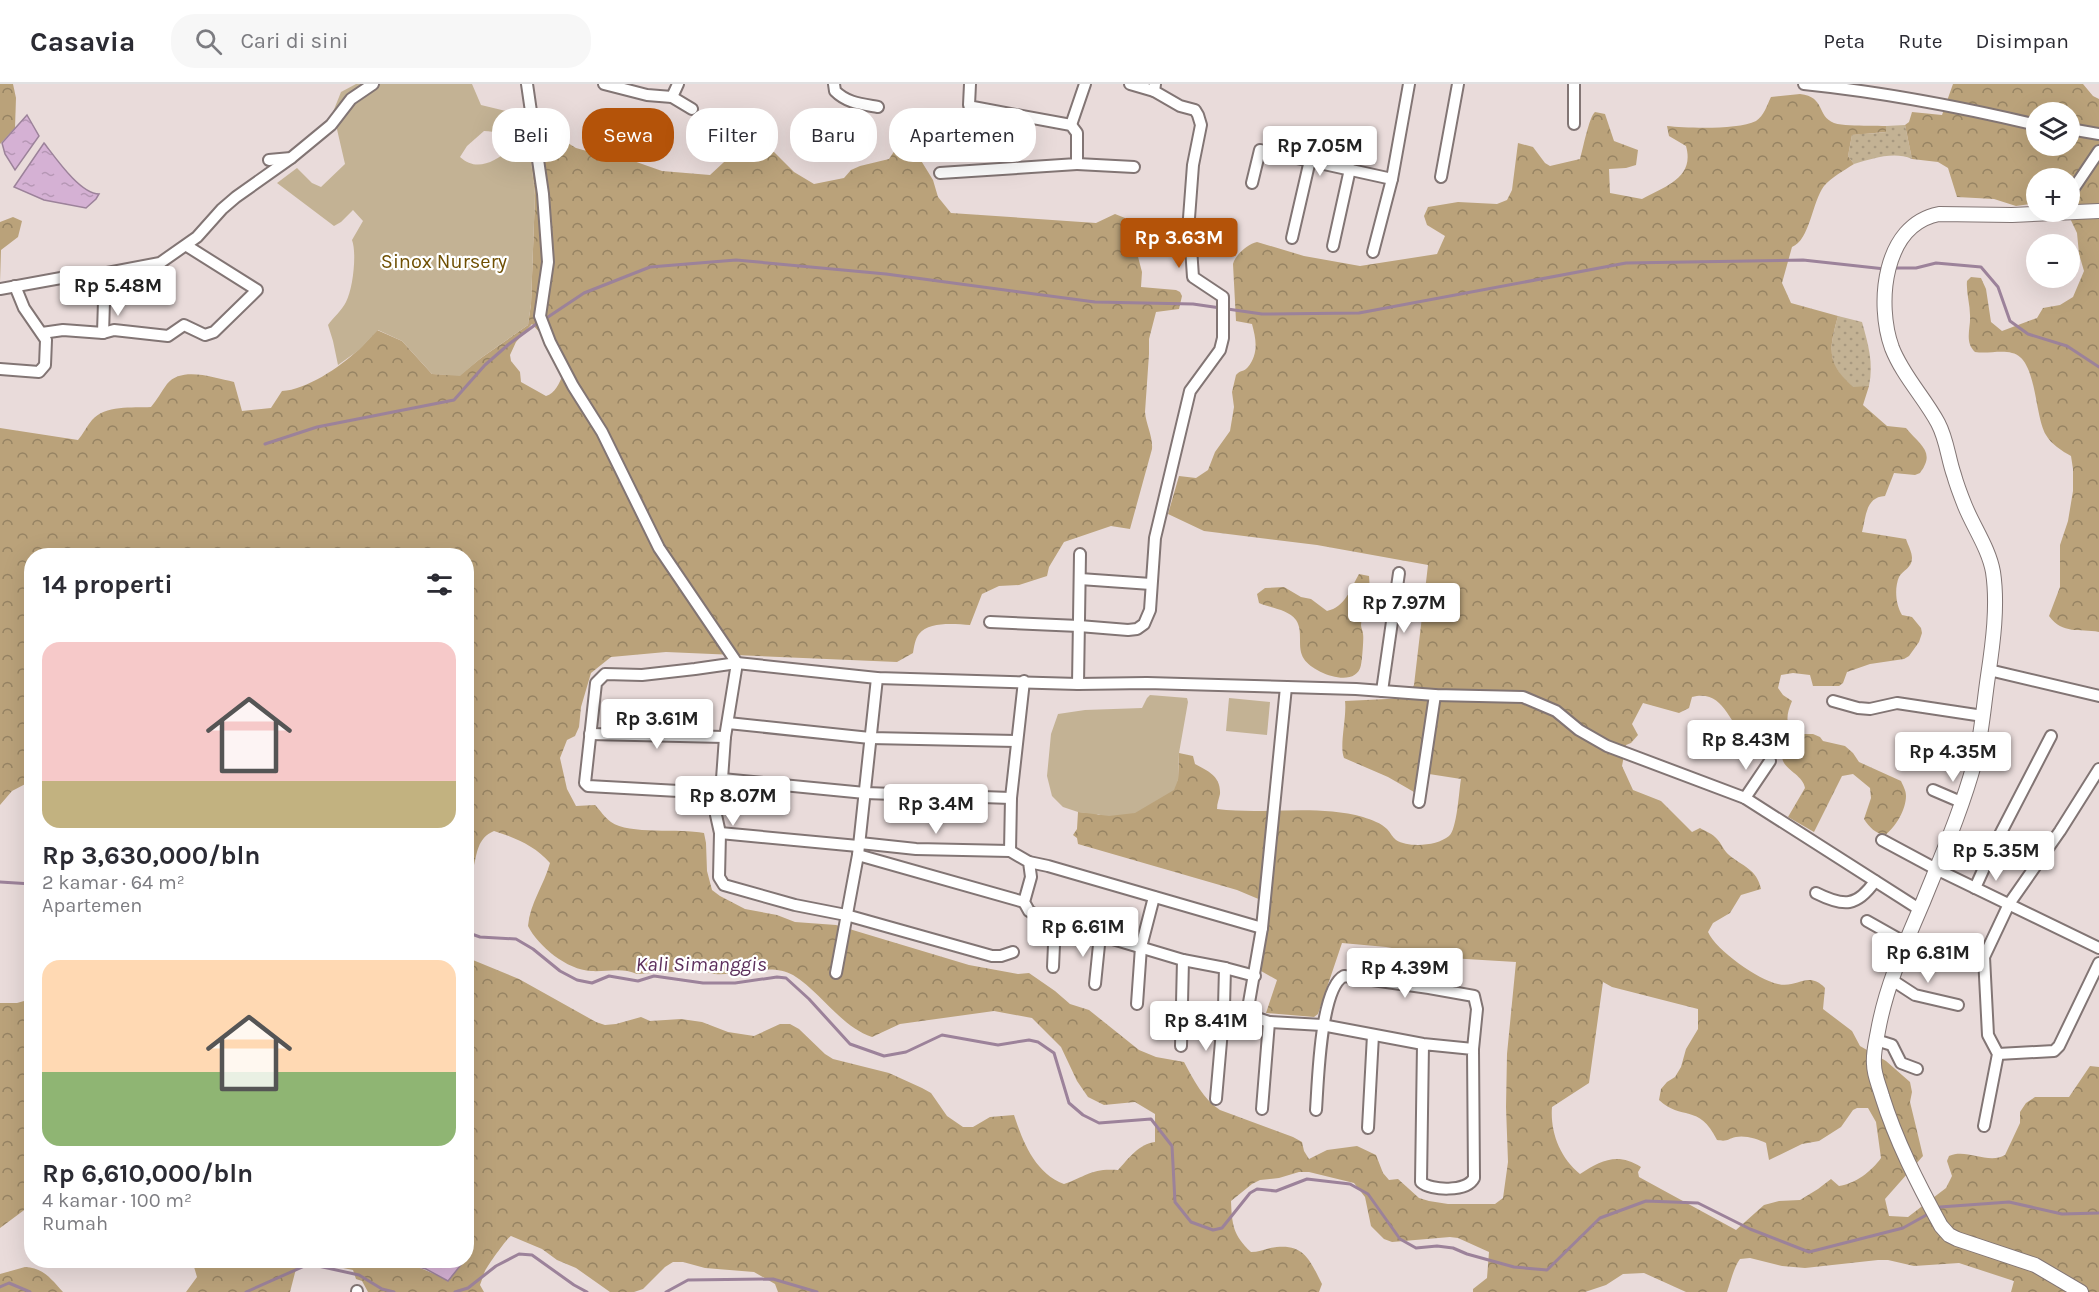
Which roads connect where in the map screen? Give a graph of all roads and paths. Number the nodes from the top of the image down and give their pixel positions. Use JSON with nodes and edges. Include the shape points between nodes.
{"nodes":[{"id":1,"x":373,"y":84,"type":"edge"},
{"id":2,"x":527,"y":84,"type":"edge"},
{"id":3,"x":604,"y":84,"type":"edge"},
{"id":4,"x":678,"y":84,"type":"edge"},
{"id":5,"x":834,"y":84,"type":"edge"},
{"id":6,"x":970,"y":84,"type":"edge"},
{"id":7,"x":1085,"y":84,"type":"edge"},
{"id":8,"x":1130,"y":84,"type":"edge"},
{"id":9,"x":1409,"y":84,"type":"edge"},
{"id":10,"x":1458,"y":84,"type":"edge"},
{"id":11,"x":1574,"y":84,"type":"edge"},
{"id":12,"x":1804,"y":84,"type":"edge"},
{"id":13,"x":1155,"y":88,"type":"edge"},
{"id":14,"x":672,"y":97,"type":"junction"},
{"id":15,"x":878,"y":107,"type":"dead end"},
{"id":16,"x":690,"y":108,"type":"edge"},
{"id":17,"x":2026,"y":122,"type":"edge"},
{"id":18,"x":1071,"y":124,"type":"junction"},
{"id":19,"x":1574,"y":124,"type":"dead end"},
{"id":20,"x":2080,"y":131,"type":"edge"},
{"id":21,"x":2099,"y":134,"type":"edge"},
{"id":22,"x":2099,"y":152,"type":"edge"},
{"id":23,"x":291,"y":158,"type":"junction"},
{"id":24,"x":269,"y":160,"type":"dead end"},
{"id":25,"x":1310,"y":160,"type":"junction"},
{"id":26,"x":1077,"y":164,"type":"junction"},
{"id":27,"x":1134,"y":166,"type":"dead end"},
{"id":28,"x":1350,"y":169,"type":"junction"},
{"id":29,"x":940,"y":173,"type":"dead end"},
{"id":30,"x":1441,"y":177,"type":"dead end"},
{"id":31,"x":1392,"y":179,"type":"junction"},
{"id":32,"x":2080,"y":180,"type":"edge"},
{"id":33,"x":1252,"y":183,"type":"dead end"},
{"id":34,"x":2080,"y":211,"type":"edge"},
{"id":35,"x":2099,"y":211,"type":"edge"},
{"id":36,"x":2026,"y":214,"type":"edge"},
{"id":37,"x":1292,"y":238,"type":"dead end"},
{"id":38,"x":187,"y":246,"type":"junction"},
{"id":39,"x":1333,"y":246,"type":"dead end"},
{"id":40,"x":1373,"y":252,"type":"dead end"},
{"id":41,"x":15,"y":286,"type":"junction"},
{"id":42,"x":0,"y":289,"type":"edge"},
{"id":43,"x":104,"y":301,"type":"dead end"},
{"id":44,"x":42,"y":333,"type":"junction"},
{"id":45,"x":104,"y":333,"type":"junction"},
{"id":46,"x":0,"y":369,"type":"edge"},
{"id":47,"x":1080,"y":554,"type":"dead end"},
{"id":48,"x":1399,"y":573,"type":"dead end"},
{"id":49,"x":1080,"y":579,"type":"junction"},
{"id":50,"x":1150,"y":584,"type":"junction"},
{"id":51,"x":990,"y":622,"type":"dead end"},
{"id":52,"x":1079,"y":626,"type":"junction"},
{"id":53,"x":736,"y":663,"type":"junction"},
{"id":54,"x":1989,"y":670,"type":"junction"},
{"id":55,"x":878,"y":678,"type":"junction"},
{"id":56,"x":1024,"y":681,"type":"junction"},
{"id":57,"x":1078,"y":684,"type":"junction"},
{"id":58,"x":1286,"y":687,"type":"junction"},
{"id":59,"x":1382,"y":691,"type":"junction"},
{"id":60,"x":1435,"y":695,"type":"junction"},
{"id":61,"x":2099,"y":696,"type":"edge"},
{"id":62,"x":1833,"y":701,"type":"dead end"},
{"id":63,"x":1983,"y":716,"type":"junction"},
{"id":64,"x":728,"y":723,"type":"junction"},
{"id":65,"x":590,"y":734,"type":"junction"},
{"id":66,"x":725,"y":736,"type":"junction"},
{"id":67,"x":2051,"y":736,"type":"dead end"},
{"id":68,"x":870,"y":738,"type":"junction"},
{"id":69,"x":1016,"y":741,"type":"junction"},
{"id":70,"x":1770,"y":761,"type":"dead end"},
{"id":71,"x":2099,"y":768,"type":"edge"},
{"id":72,"x":722,"y":779,"type":"junction"},
{"id":73,"x":1934,"y":790,"type":"dead end"},
{"id":74,"x":715,"y":793,"type":"junction"},
{"id":75,"x":865,"y":794,"type":"junction"},
{"id":76,"x":1011,"y":798,"type":"junction"},
{"id":77,"x":1745,"y":798,"type":"junction"},
{"id":78,"x":1419,"y":802,"type":"dead end"},
{"id":79,"x":1962,"y":802,"type":"junction"},
{"id":80,"x":720,"y":833,"type":"junction"},
{"id":81,"x":1882,"y":840,"type":"dead end"},
{"id":82,"x":859,"y":848,"type":"junction"},
{"id":83,"x":1010,"y":851,"type":"junction"},
{"id":84,"x":1029,"y":862,"type":"junction"},
{"id":85,"x":1936,"y":869,"type":"junction"},
{"id":86,"x":1875,"y":881,"type":"junction"},
{"id":87,"x":1975,"y":888,"type":"junction"},
{"id":88,"x":1816,"y":893,"type":"dead end"},
{"id":89,"x":1154,"y":897,"type":"junction"},
{"id":90,"x":1024,"y":902,"type":"junction"},
{"id":91,"x":2009,"y":904,"type":"junction"},
{"id":92,"x":1920,"y":909,"type":"junction"},
{"id":93,"x":846,"y":915,"type":"junction"},
{"id":94,"x":1867,"y":921,"type":"dead end"},
{"id":95,"x":1055,"y":922,"type":"junction"},
{"id":96,"x":1262,"y":928,"type":"junction"},
{"id":97,"x":1100,"y":935,"type":"junction"},
{"id":98,"x":1906,"y":943,"type":"junction"},
{"id":99,"x":1141,"y":947,"type":"junction"},
{"id":100,"x":2099,"y":948,"type":"edge"},
{"id":101,"x":1013,"y":952,"type":"dead end"},
{"id":102,"x":1183,"y":960,"type":"junction"},
{"id":103,"x":2099,"y":963,"type":"edge"},
{"id":104,"x":1053,"y":967,"type":"dead end"},
{"id":105,"x":1225,"y":968,"type":"junction"},
{"id":106,"x":836,"y":973,"type":"dead end"},
{"id":107,"x":1255,"y":976,"type":"junction"},
{"id":108,"x":1892,"y":981,"type":"junction"},
{"id":109,"x":1095,"y":984,"type":"dead end"},
{"id":110,"x":1137,"y":1004,"type":"dead end"},
{"id":111,"x":1958,"y":1005,"type":"dead end"},
{"id":112,"x":1224,"y":1007,"type":"junction"},
{"id":113,"x":1247,"y":1014,"type":"junction"},
{"id":114,"x":1269,"y":1022,"type":"junction"},
{"id":115,"x":1322,"y":1025,"type":"junction"},
{"id":116,"x":1373,"y":1035,"type":"junction"},
{"id":117,"x":1876,"y":1040,"type":"junction"},
{"id":118,"x":1423,"y":1044,"type":"junction"},
{"id":119,"x":1181,"y":1046,"type":"dead end"},
{"id":120,"x":1473,"y":1050,"type":"junction"},
{"id":121,"x":1998,"y":1054,"type":"junction"},
{"id":122,"x":1917,"y":1069,"type":"dead end"},
{"id":123,"x":1216,"y":1099,"type":"dead end"},
{"id":124,"x":1262,"y":1109,"type":"dead end"},
{"id":125,"x":1316,"y":1110,"type":"dead end"},
{"id":126,"x":1984,"y":1126,"type":"dead end"},
{"id":127,"x":1368,"y":1128,"type":"dead end"},
{"id":128,"x":2081,"y":1292,"type":"edge"}],
"edges":[{"from":1,"to":23,"type":"street","via":[[351,99],[331,125]]},
{"from":2,"to":53,"type":"street","via":[[543,194],[548,262],[540,316],[659,548]]},
{"from":3,"to":14,"type":"street"},
{"from":4,"to":14,"type":"street"},
{"from":5,"to":15,"type":"street","via":[[842,98]]},
{"from":6,"to":18,"type":"street","via":[[969,105],[973,107]]},
{"from":7,"to":18,"type":"street"},
{"from":8,"to":13,"type":"street"},
{"from":9,"to":31,"type":"street"},
{"from":10,"to":30,"type":"street"},
{"from":11,"to":19,"type":"street"},
{"from":12,"to":17,"type":"street","via":[[1887,95]]},
{"from":13,"to":50,"type":"street","via":[[1195,110],[1201,125],[1193,165],[1190,218],[1193,277],[1223,297],[1223,338],[1220,350],[1190,391],[1155,538]]},
{"from":14,"to":16,"type":"street"},
{"from":18,"to":26,"type":"street","via":[[1077,133]]},
{"from":20,"to":21,"type":"street"},
{"from":22,"to":32,"type":"street"},
{"from":23,"to":24,"type":"street"},
{"from":23,"to":38,"type":"street","via":[[222,209]]},
{"from":25,"to":28,"type":"street"},
{"from":25,"to":33,"type":"street","via":[[1260,150]]},
{"from":25,"to":37,"type":"street"},
{"from":26,"to":27,"type":"street"},
{"from":26,"to":29,"type":"street"},
{"from":28,"to":31,"type":"street"},
{"from":28,"to":39,"type":"street"},
{"from":31,"to":40,"type":"street"},
{"from":34,"to":35,"type":"main road"},
{"from":36,"to":54,"type":"main road","via":[[1929,216],[1902,238],[1891,260],[1885,301],[1892,346],[1904,373],[1938,424],[1966,510],[1990,558],[1995,598]]},
{"from":38,"to":41,"type":"street","via":[[160,263]]},
{"from":38,"to":45,"type":"street","via":[[257,290],[214,332],[205,335],[184,325],[168,336],[114,330]]},
{"from":41,"to":42,"type":"street"},
{"from":41,"to":44,"type":"street","via":[[24,308]]},
{"from":43,"to":45,"type":"street"},
{"from":44,"to":45,"type":"street"},
{"from":44,"to":46,"type":"street","via":[[46,346],[43,370]]},
{"from":47,"to":49,"type":"street"},
{"from":48,"to":59,"type":"street"},
{"from":49,"to":50,"type":"street"},
{"from":49,"to":52,"type":"street"},
{"from":50,"to":52,"type":"street","via":[[1150,610],[1137,629]]},
{"from":51,"to":52,"type":"street"},
{"from":52,"to":57,"type":"street"},
{"from":53,"to":55,"type":"street"},
{"from":53,"to":64,"type":"street"},
{"from":53,"to":65,"type":"street","via":[[642,675],[605,675],[596,683]]},
{"from":54,"to":61,"type":"street"},
{"from":54,"to":63,"type":"main road"},
{"from":55,"to":56,"type":"street"},
{"from":55,"to":68,"type":"street"},
{"from":56,"to":57,"type":"street"},
{"from":56,"to":69,"type":"street"},
{"from":57,"to":58,"type":"street"},
{"from":58,"to":59,"type":"street"},
{"from":58,"to":96,"type":"street"},
{"from":59,"to":60,"type":"street"},
{"from":60,"to":77,"type":"street","via":[[1523,697],[1557,711],[1607,746]]},
{"from":60,"to":78,"type":"street"},
{"from":62,"to":63,"type":"street","via":[[1858,708],[1897,703]]},
{"from":63,"to":79,"type":"main road"},
{"from":64,"to":66,"type":"street"},
{"from":64,"to":68,"type":"street"},
{"from":65,"to":66,"type":"street"},
{"from":65,"to":74,"type":"street","via":[[585,783],[588,786]]},
{"from":66,"to":72,"type":"street"},
{"from":67,"to":87,"type":"street"},
{"from":68,"to":69,"type":"street"},
{"from":68,"to":75,"type":"street"},
{"from":69,"to":76,"type":"street"},
{"from":70,"to":77,"type":"street"},
{"from":71,"to":91,"type":"street"},
{"from":72,"to":74,"type":"street"},
{"from":72,"to":75,"type":"street"},
{"from":73,"to":79,"type":"street"},
{"from":74,"to":80,"type":"street"},
{"from":75,"to":76,"type":"street"},
{"from":75,"to":82,"type":"street"},
{"from":76,"to":83,"type":"street"},
{"from":77,"to":86,"type":"street"},
{"from":79,"to":85,"type":"main road"},
{"from":80,"to":82,"type":"street"},
{"from":80,"to":93,"type":"street","via":[[719,877],[724,885]]},
{"from":81,"to":85,"type":"street"},
{"from":82,"to":83,"type":"street"},
{"from":82,"to":90,"type":"street"},
{"from":82,"to":93,"type":"street"},
{"from":83,"to":84,"type":"street"},
{"from":84,"to":89,"type":"street"},
{"from":84,"to":90,"type":"street"},
{"from":85,"to":87,"type":"street"},
{"from":85,"to":92,"type":"main road"},
{"from":86,"to":88,"type":"street","via":[[1865,895],[1850,903],[1831,901]]},
{"from":86,"to":92,"type":"street"},
{"from":87,"to":91,"type":"street"},
{"from":89,"to":96,"type":"street"},
{"from":89,"to":99,"type":"street"},
{"from":90,"to":95,"type":"street","via":[[1029,911]]},
{"from":91,"to":100,"type":"street"},
{"from":91,"to":121,"type":"street","via":[[1984,957],[1988,1035]]},
{"from":92,"to":98,"type":"main road"},
{"from":93,"to":101,"type":"street","via":[[992,956]]},
{"from":93,"to":106,"type":"street"},
{"from":94,"to":98,"type":"street"},
{"from":95,"to":97,"type":"street"},
{"from":95,"to":104,"type":"street"},
{"from":96,"to":107,"type":"street"},
{"from":97,"to":99,"type":"street"},
{"from":97,"to":109,"type":"street"},
{"from":98,"to":108,"type":"main road"},
{"from":99,"to":102,"type":"street"},
{"from":99,"to":110,"type":"street"},
{"from":102,"to":105,"type":"street"},
{"from":102,"to":119,"type":"street"},
{"from":103,"to":121,"type":"street","via":[[2054,1051]]},
{"from":105,"to":107,"type":"street"},
{"from":105,"to":112,"type":"street"},
{"from":107,"to":113,"type":"street"},
{"from":108,"to":111,"type":"street","via":[[1915,995]]},
{"from":108,"to":117,"type":"main road"},
{"from":112,"to":113,"type":"street"},
{"from":112,"to":123,"type":"street"},
{"from":113,"to":114,"type":"street"},
{"from":114,"to":115,"type":"street"},
{"from":114,"to":124,"type":"street"},
{"from":115,"to":116,"type":"street"},
{"from":115,"to":120,"type":"street","via":[[1336,982],[1344,976],[1429,988],[1474,996]]},
{"from":115,"to":125,"type":"street"},
{"from":116,"to":118,"type":"street"},
{"from":116,"to":127,"type":"street"},
{"from":117,"to":122,"type":"street","via":[[1892,1045],[1900,1063]]},
{"from":117,"to":128,"type":"main road","via":[[1875,1072],[1892,1127],[1941,1226],[1958,1239],[2035,1265]]},
{"from":118,"to":120,"type":"street"},
{"from":118,"to":120,"type":"street","via":[[1421,1182],[1432,1187],[1464,1187],[1474,1178]]},
{"from":121,"to":126,"type":"street"}]}
